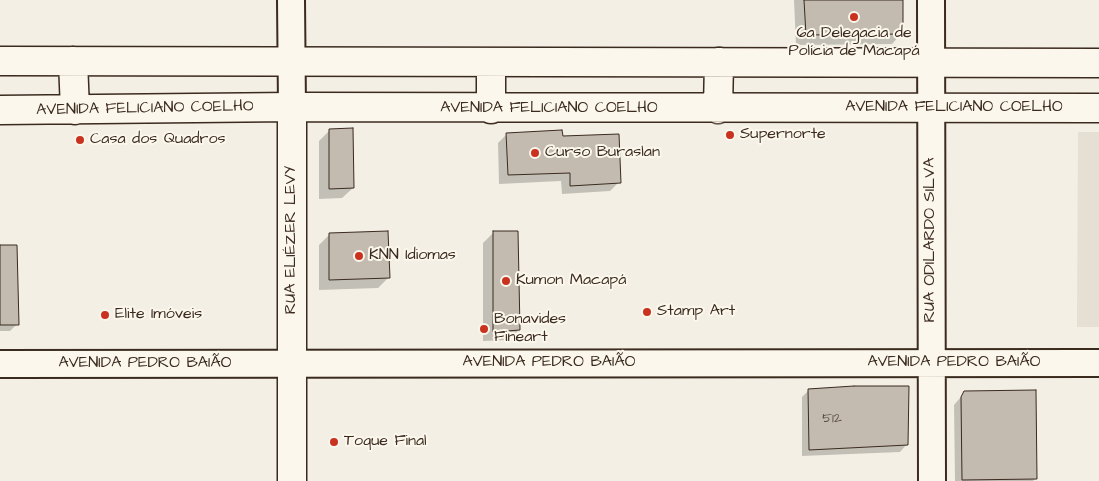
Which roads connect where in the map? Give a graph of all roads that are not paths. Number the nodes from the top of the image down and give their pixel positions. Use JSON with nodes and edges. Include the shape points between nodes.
{"nodes":[{"id":1,"x":291,"y":0,"type":"edge"},
{"id":2,"x":931,"y":0,"type":"edge"},
{"id":3,"x":0,"y":61,"type":"edge"},
{"id":4,"x":73,"y":61,"type":"junction"},
{"id":5,"x":290,"y":62,"type":"junction"},
{"id":6,"x":491,"y":62,"type":"junction"},
{"id":7,"x":719,"y":62,"type":"junction"},
{"id":8,"x":931,"y":62,"type":"junction"},
{"id":9,"x":1099,"y":63,"type":"edge"},
{"id":10,"x":292,"y":107,"type":"junction"},
{"id":11,"x":931,"y":108,"type":"junction"},
{"id":12,"x":1099,"y":108,"type":"edge"},
{"id":13,"x":491,"y":109,"type":"junction"},
{"id":14,"x":718,"y":109,"type":"junction"},
{"id":15,"x":0,"y":110,"type":"edge"},
{"id":16,"x":75,"y":110,"type":"junction"},
{"id":17,"x":932,"y":363,"type":"junction"},
{"id":18,"x":1099,"y":363,"type":"edge"},
{"id":19,"x":0,"y":364,"type":"edge"},
{"id":20,"x":292,"y":364,"type":"junction"},
{"id":21,"x":292,"y":481,"type":"edge"},
{"id":22,"x":932,"y":481,"type":"edge"}],
"edges":[{"from":1,"to":5,"type":"street","name":"RUA ELIÉZER LEVY"},
{"from":2,"to":8,"type":"street","name":"RUA ODILARDO SILVA"},
{"from":3,"to":4,"type":"street"},
{"from":4,"to":5,"type":"street"},
{"from":4,"to":16,"type":"street"},
{"from":5,"to":6,"type":"street"},
{"from":5,"to":10,"type":"street","name":"RUA ELIÉZER LEVY"},
{"from":6,"to":7,"type":"street"},
{"from":6,"to":13,"type":"street"},
{"from":7,"to":8,"type":"street"},
{"from":7,"to":14,"type":"street"},
{"from":8,"to":9,"type":"street"},
{"from":8,"to":11,"type":"street","name":"RUA ODILARDO SILVA"},
{"from":10,"to":13,"type":"street","name":"AVENIDA FELICIANO COELHO"},
{"from":10,"to":16,"type":"street","name":"AVENIDA FELICIANO COELHO"},
{"from":10,"to":20,"type":"street","name":"RUA ELIÉZER LEVY"},
{"from":11,"to":12,"type":"street","name":"AVENIDA FELICIANO COELHO"},
{"from":11,"to":14,"type":"street","name":"AVENIDA FELICIANO COELHO"},
{"from":11,"to":17,"type":"street","name":"RUA ODILARDO SILVA"},
{"from":13,"to":14,"type":"street","name":"AVENIDA FELICIANO COELHO"},
{"from":15,"to":16,"type":"street","name":"AVENIDA FELICIANO COELHO"},
{"from":17,"to":18,"type":"street","name":"AVENIDA PEDRO BAIÃO"},
{"from":17,"to":20,"type":"street","name":"AVENIDA PEDRO BAIÃO"},
{"from":17,"to":22,"type":"street","name":"RUA ODILARDO SILVA"},
{"from":19,"to":20,"type":"street","name":"AVENIDA PEDRO BAIÃO"},
{"from":20,"to":21,"type":"street","name":"RUA ELIÉZER LEVY"}]}
